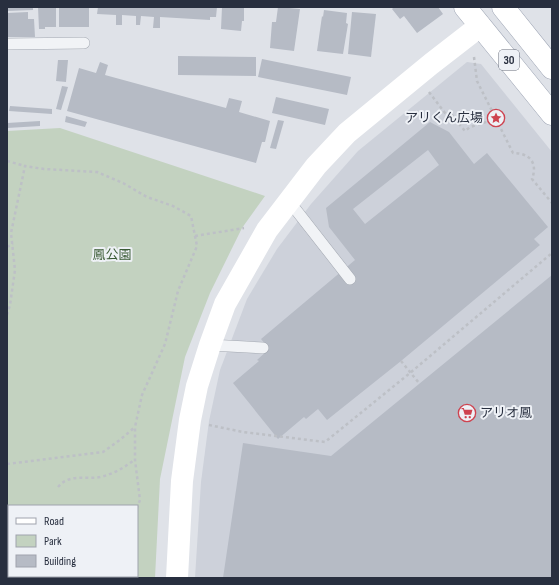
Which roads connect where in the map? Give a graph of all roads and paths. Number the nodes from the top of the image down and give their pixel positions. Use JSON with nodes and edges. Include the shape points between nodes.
{"nodes":[{"id":1,"x":465,"y":7,"type":"edge"},
{"id":2,"x":503,"y":7,"type":"edge"},
{"id":3,"x":480,"y":26,"type":"junction"},
{"id":4,"x":84,"y":43,"type":"dead end"},
{"id":5,"x":7,"y":44,"type":"edge"},
{"id":6,"x":473,"y":52,"type":"dead end"},
{"id":7,"x":552,"y":68,"type":"edge"},
{"id":8,"x":427,"y":89,"type":"dead end"},
{"id":9,"x":552,"y":114,"type":"edge"},
{"id":10,"x":496,"y":119,"type":"junction"},
{"id":11,"x":7,"y":161,"type":"edge"},
{"id":12,"x":25,"y":166,"type":"junction"},
{"id":13,"x":289,"y":201,"type":"junction"},
{"id":14,"x":552,"y":203,"type":"edge"},
{"id":15,"x":248,"y":228,"type":"dead end"},
{"id":16,"x":195,"y":236,"type":"junction"},
{"id":17,"x":13,"y":244,"type":"junction"},
{"id":18,"x":7,"y":247,"type":"edge"},
{"id":19,"x":552,"y":253,"type":"edge"},
{"id":20,"x":350,"y":279,"type":"dead end"},
{"id":21,"x":7,"y":315,"type":"edge"},
{"id":22,"x":210,"y":345,"type":"junction"},
{"id":23,"x":263,"y":348,"type":"dead end"},
{"id":24,"x":401,"y":361,"type":"dead end"},
{"id":25,"x":410,"y":373,"type":"junction"},
{"id":26,"x":419,"y":383,"type":"dead end"},
{"id":27,"x":203,"y":424,"type":"dead end"},
{"id":28,"x":135,"y":427,"type":"junction"},
{"id":29,"x":135,"y":460,"type":"junction"},
{"id":30,"x":7,"y":464,"type":"edge"},
{"id":31,"x":58,"y":487,"type":"dead end"},
{"id":32,"x":138,"y":505,"type":"edge"},
{"id":33,"x":177,"y":578,"type":"edge"}],
"edges":[{"from":1,"to":3,"type":"street","number":"30"},
{"from":2,"to":7,"type":"street","number":"30"},
{"from":3,"to":9,"type":"street","number":"30"},
{"from":3,"to":13,"type":"street","via":[[347,133],[316,166]]},
{"from":4,"to":5,"type":"lane"},
{"from":6,"to":10,"type":"path","via":[[477,81]]},
{"from":8,"to":10,"type":"path","via":[[448,117],[451,114],[465,131]]},
{"from":10,"to":14,"type":"path","via":[[513,154],[525,155],[533,163],[532,179]]},
{"from":11,"to":12,"type":"path"},
{"from":12,"to":16,"type":"path","via":[[97,172],[191,216]]},
{"from":12,"to":17,"type":"path","via":[[11,233]]},
{"from":13,"to":20,"type":"lane"},
{"from":13,"to":22,"type":"street","via":[[267,230],[225,304]]},
{"from":15,"to":16,"type":"path"},
{"from":16,"to":28,"type":"path","via":[[197,246],[178,291],[165,344],[142,394]]},
{"from":17,"to":18,"type":"path"},
{"from":17,"to":21,"type":"path","via":[[15,270]]},
{"from":19,"to":25,"type":"path"},
{"from":22,"to":23,"type":"lane"},
{"from":22,"to":33,"type":"street","via":[[190,420],[183,472]]},
{"from":24,"to":25,"type":"path"},
{"from":25,"to":26,"type":"path"},
{"from":25,"to":27,"type":"path","via":[[325,442],[243,432]]},
{"from":28,"to":29,"type":"path"},
{"from":28,"to":30,"type":"path","via":[[103,452]]},
{"from":29,"to":31,"type":"path","via":[[125,468],[101,477],[67,480]]},
{"from":29,"to":32,"type":"path","via":[[140,500]]}]}
